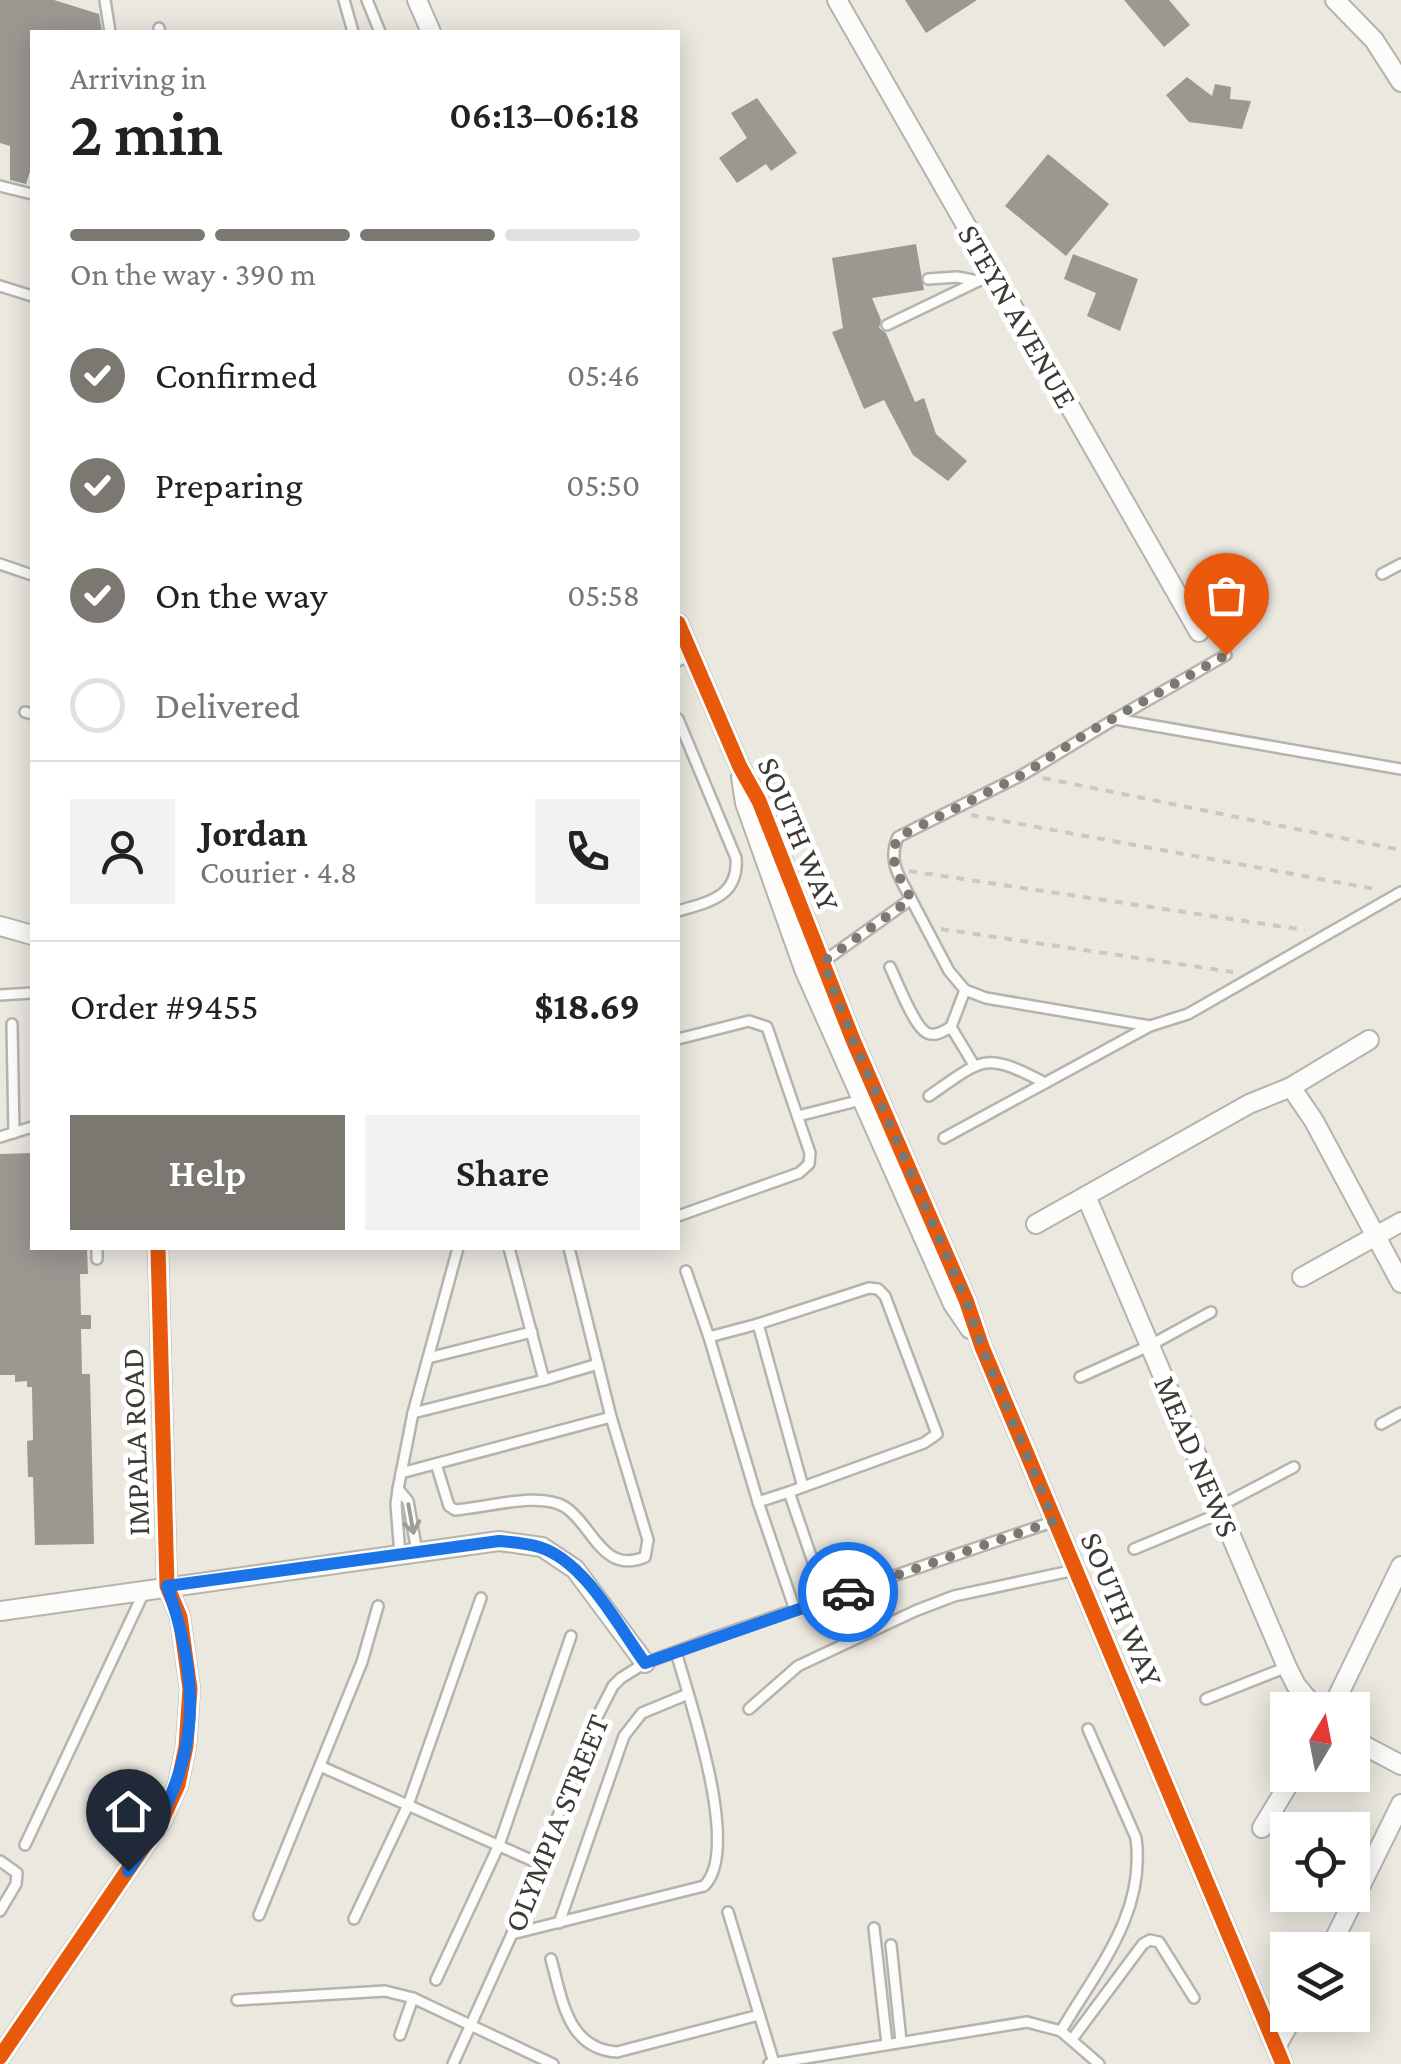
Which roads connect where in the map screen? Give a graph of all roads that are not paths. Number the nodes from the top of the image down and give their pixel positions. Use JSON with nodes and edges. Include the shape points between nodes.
{"nodes":[{"id":1,"x":105,"y":0,"type":"edge"},
{"id":2,"x":344,"y":0,"type":"edge"},
{"id":3,"x":366,"y":0,"type":"edge"},
{"id":4,"x":417,"y":0,"type":"edge"},
{"id":5,"x":837,"y":0,"type":"edge"},
{"id":6,"x":1335,"y":0,"type":"edge"},
{"id":7,"x":110,"y":30,"type":"edge"},
{"id":8,"x":352,"y":30,"type":"edge"},
{"id":9,"x":379,"y":30,"type":"edge"},
{"id":10,"x":430,"y":30,"type":"edge"},
{"id":11,"x":1401,"y":82,"type":"edge"},
{"id":12,"x":0,"y":186,"type":"edge"},
{"id":13,"x":30,"y":194,"type":"edge"},
{"id":14,"x":986,"y":277,"type":"junction"},
{"id":15,"x":928,"y":279,"type":"dead end"},
{"id":16,"x":0,"y":286,"type":"edge"},
{"id":17,"x":30,"y":295,"type":"edge"},
{"id":18,"x":887,"y":325,"type":"dead end"},
{"id":19,"x":0,"y":564,"type":"edge"},
{"id":20,"x":1401,"y":564,"type":"edge"},
{"id":21,"x":30,"y":574,"type":"edge"},
{"id":22,"x":1382,"y":574,"type":"dead end"},
{"id":23,"x":1199,"y":632,"type":"dead end"},
{"id":24,"x":1226,"y":655,"type":"dead end"},
{"id":25,"x":685,"y":657,"type":"edge"},
{"id":26,"x":1115,"y":719,"type":"junction"},
{"id":27,"x":680,"y":725,"type":"edge"},
{"id":28,"x":740,"y":767,"type":"junction"},
{"id":29,"x":1401,"y":769,"type":"edge"},
{"id":30,"x":1400,"y":893,"type":"edge"},
{"id":31,"x":911,"y":899,"type":"junction"},
{"id":32,"x":680,"y":910,"type":"edge"},
{"id":33,"x":0,"y":926,"type":"edge"},
{"id":34,"x":30,"y":934,"type":"edge"},
{"id":35,"x":823,"y":962,"type":"junction"},
{"id":36,"x":890,"y":968,"type":"dead end"},
{"id":37,"x":804,"y":969,"type":"junction"},
{"id":38,"x":965,"y":990,"type":"junction"},
{"id":39,"x":30,"y":994,"type":"edge"},
{"id":40,"x":0,"y":995,"type":"edge"},
{"id":41,"x":12,"y":1024,"type":"dead end"},
{"id":42,"x":1150,"y":1026,"type":"junction"},
{"id":43,"x":950,"y":1027,"type":"junction"},
{"id":44,"x":680,"y":1038,"type":"edge"},
{"id":45,"x":1369,"y":1040,"type":"dead end"},
{"id":46,"x":974,"y":1065,"type":"junction"},
{"id":47,"x":1045,"y":1083,"type":"junction"},
{"id":48,"x":1290,"y":1087,"type":"junction"},
{"id":49,"x":929,"y":1096,"type":"dead end"},
{"id":50,"x":870,"y":1097,"type":"junction"},
{"id":51,"x":798,"y":1116,"type":"junction"},
{"id":52,"x":30,"y":1128,"type":"edge"},
{"id":53,"x":14,"y":1133,"type":"junction"},
{"id":54,"x":0,"y":1137,"type":"edge"},
{"id":55,"x":944,"y":1138,"type":"dead end"},
{"id":56,"x":1086,"y":1196,"type":"junction"},
{"id":57,"x":680,"y":1215,"type":"edge"},
{"id":58,"x":1401,"y":1222,"type":"edge"},
{"id":59,"x":1036,"y":1224,"type":"dead end"},
{"id":60,"x":1375,"y":1235,"type":"junction"},
{"id":61,"x":158,"y":1250,"type":"edge"},
{"id":62,"x":457,"y":1250,"type":"edge"},
{"id":63,"x":510,"y":1250,"type":"edge"},
{"id":64,"x":570,"y":1250,"type":"edge"},
{"id":65,"x":686,"y":1271,"type":"dead end"},
{"id":66,"x":1302,"y":1277,"type":"dead end"},
{"id":67,"x":1401,"y":1283,"type":"edge"},
{"id":68,"x":1211,"y":1312,"type":"dead end"},
{"id":69,"x":758,"y":1324,"type":"junction"},
{"id":70,"x":532,"y":1332,"type":"junction"},
{"id":71,"x":709,"y":1337,"type":"junction"},
{"id":72,"x":1150,"y":1346,"type":"junction"},
{"id":73,"x":428,"y":1358,"type":"junction"},
{"id":74,"x":598,"y":1364,"type":"junction"},
{"id":75,"x":1080,"y":1377,"type":"dead end"},
{"id":76,"x":544,"y":1380,"type":"junction"},
{"id":77,"x":413,"y":1413,"type":"junction"},
{"id":78,"x":1401,"y":1413,"type":"edge"},
{"id":79,"x":611,"y":1416,"type":"junction"},
{"id":80,"x":1381,"y":1424,"type":"dead end"},
{"id":81,"x":436,"y":1464,"type":"junction"},
{"id":82,"x":1294,"y":1467,"type":"dead end"},
{"id":83,"x":402,"y":1473,"type":"junction"},
{"id":84,"x":803,"y":1487,"type":"junction"},
{"id":85,"x":398,"y":1489,"type":"junction"},
{"id":86,"x":789,"y":1492,"type":"junction"},
{"id":87,"x":758,"y":1502,"type":"junction"},
{"id":88,"x":1220,"y":1510,"type":"junction"},
{"id":89,"x":1054,"y":1521,"type":"junction"},
{"id":90,"x":1134,"y":1549,"type":"dead end"},
{"id":91,"x":409,"y":1554,"type":"junction"},
{"id":92,"x":1401,"y":1566,"type":"edge"},
{"id":93,"x":1075,"y":1570,"type":"junction"},
{"id":94,"x":167,"y":1586,"type":"junction"},
{"id":95,"x":145,"y":1590,"type":"junction"},
{"id":96,"x":480,"y":1598,"type":"dead end"},
{"id":97,"x":826,"y":1600,"type":"junction"},
{"id":98,"x":378,"y":1606,"type":"dead end"},
{"id":99,"x":795,"y":1610,"type":"junction"},
{"id":100,"x":0,"y":1611,"type":"edge"},
{"id":101,"x":571,"y":1636,"type":"dead end"},
{"id":102,"x":676,"y":1652,"type":"junction"},
{"id":103,"x":645,"y":1663,"type":"junction"},
{"id":104,"x":1287,"y":1667,"type":"junction"},
{"id":105,"x":1302,"y":1692,"type":"edge"},
{"id":106,"x":1340,"y":1692,"type":"edge"},
{"id":107,"x":688,"y":1694,"type":"junction"},
{"id":108,"x":1206,"y":1699,"type":"dead end"},
{"id":109,"x":749,"y":1709,"type":"dead end"},
{"id":110,"x":1088,"y":1729,"type":"dead end"},
{"id":111,"x":1370,"y":1749,"type":"edge"},
{"id":112,"x":320,"y":1766,"type":"junction"},
{"id":113,"x":1401,"y":1766,"type":"edge"},
{"id":114,"x":1284,"y":1792,"type":"edge"},
{"id":115,"x":1401,"y":1804,"type":"edge"},
{"id":116,"x":408,"y":1805,"type":"junction"},
{"id":117,"x":1262,"y":1828,"type":"dead end"},
{"id":118,"x":26,"y":1845,"type":"dead end"},
{"id":119,"x":498,"y":1845,"type":"junction"},
{"id":120,"x":0,"y":1861,"type":"edge"},
{"id":121,"x":540,"y":1864,"type":"junction"},
{"id":122,"x":0,"y":1911,"type":"edge"},
{"id":123,"x":728,"y":1912,"type":"dead end"},
{"id":124,"x":259,"y":1915,"type":"dead end"},
{"id":125,"x":354,"y":1918,"type":"dead end"},
{"id":126,"x":558,"y":1922,"type":"junction"},
{"id":127,"x":874,"y":1928,"type":"dead end"},
{"id":128,"x":1338,"y":1932,"type":"edge"},
{"id":129,"x":512,"y":1934,"type":"junction"},
{"id":130,"x":891,"y":1945,"type":"dead end"},
{"id":131,"x":551,"y":1959,"type":"dead end"},
{"id":132,"x":436,"y":1980,"type":"dead end"},
{"id":133,"x":414,"y":1998,"type":"junction"},
{"id":134,"x":1194,"y":1998,"type":"dead end"},
{"id":135,"x":238,"y":2000,"type":"dead end"},
{"id":136,"x":759,"y":2015,"type":"junction"},
{"id":137,"x":471,"y":2026,"type":"junction"},
{"id":138,"x":1061,"y":2031,"type":"junction"},
{"id":139,"x":400,"y":2034,"type":"dead end"},
{"id":140,"x":1072,"y":2038,"type":"junction"},
{"id":141,"x":901,"y":2041,"type":"junction"},
{"id":142,"x":887,"y":2044,"type":"junction"},
{"id":143,"x":1280,"y":2055,"type":"edge"},
{"id":144,"x":0,"y":2056,"type":"edge"},
{"id":145,"x":812,"y":2060,"type":"edge"},
{"id":146,"x":779,"y":2063,"type":"edge"},
{"id":147,"x":453,"y":2064,"type":"edge"},
{"id":148,"x":553,"y":2064,"type":"edge"},
{"id":149,"x":1099,"y":2064,"type":"edge"}],
"edges":[{"from":1,"to":7,"type":"lane"},
{"from":2,"to":8,"type":"lane"},
{"from":3,"to":9,"type":"lane"},
{"from":4,"to":10,"type":"street"},
{"from":5,"to":14,"type":"street","name":"STEYN AVENUE"},
{"from":6,"to":11,"type":"street","via":[[1374,40]]},
{"from":12,"to":13,"type":"lane"},
{"from":14,"to":15,"type":"lane"},
{"from":14,"to":18,"type":"lane"},
{"from":14,"to":23,"type":"street","name":"STEYN AVENUE"},
{"from":16,"to":17,"type":"lane"},
{"from":19,"to":21,"type":"lane"},
{"from":20,"to":22,"type":"lane"},
{"from":24,"to":26,"type":"lane"},
{"from":25,"to":28,"type":"street","name":"SOUTH WAY"},
{"from":26,"to":29,"type":"lane"},
{"from":26,"to":31,"type":"lane","via":[[898,837],[894,869]]},
{"from":27,"to":32,"type":"lane","via":[[736,871],[718,898]]},
{"from":28,"to":35,"type":"street","name":"SOUTH WAY"},
{"from":28,"to":37,"type":"street","name":"SOUTH WAY","via":[[746,803]]},
{"from":30,"to":42,"type":"lane","via":[[1188,1014]]},
{"from":31,"to":35,"type":"lane"},
{"from":31,"to":38,"type":"lane"},
{"from":33,"to":34,"type":"street"},
{"from":35,"to":37,"type":"lane"},
{"from":35,"to":50,"type":"street","name":"SOUTH WAY"},
{"from":36,"to":43,"type":"lane","via":[[918,1025],[937,1034]]},
{"from":37,"to":50,"type":"street","name":"SOUTH WAY"},
{"from":38,"to":42,"type":"lane"},
{"from":38,"to":43,"type":"lane"},
{"from":39,"to":40,"type":"lane"},
{"from":41,"to":53,"type":"lane"},
{"from":42,"to":47,"type":"lane"},
{"from":43,"to":46,"type":"lane"},
{"from":44,"to":51,"type":"lane","via":[[749,1021],[767,1027]]},
{"from":45,"to":48,"type":"street"},
{"from":46,"to":47,"type":"lane","via":[[1007,1064]]},
{"from":46,"to":49,"type":"lane"},
{"from":47,"to":55,"type":"lane"},
{"from":48,"to":56,"type":"street"},
{"from":48,"to":60,"type":"street"},
{"from":50,"to":51,"type":"lane"},
{"from":50,"to":89,"type":"street","name":"SOUTH WAY","via":[[952,1304],[982,1347]]},
{"from":51,"to":57,"type":"lane","via":[[809,1164]]},
{"from":52,"to":53,"type":"lane"},
{"from":53,"to":54,"type":"lane"},
{"from":56,"to":59,"type":"street"},
{"from":56,"to":72,"type":"street","name":"MEAD NEWS"},
{"from":58,"to":60,"type":"street"},
{"from":60,"to":66,"type":"street"},
{"from":60,"to":67,"type":"street"},
{"from":61,"to":94,"type":"street","name":"IMPALA ROAD"},
{"from":62,"to":73,"type":"lane"},
{"from":63,"to":70,"type":"lane"},
{"from":64,"to":74,"type":"lane"},
{"from":65,"to":71,"type":"lane"},
{"from":68,"to":72,"type":"lane"},
{"from":69,"to":71,"type":"lane"},
{"from":69,"to":84,"type":"lane"},
{"from":69,"to":84,"type":"lane","via":[[878,1289],[936,1428],[924,1443]]},
{"from":70,"to":73,"type":"lane"},
{"from":70,"to":76,"type":"lane"},
{"from":71,"to":87,"type":"lane"},
{"from":72,"to":75,"type":"lane"},
{"from":72,"to":88,"type":"street","name":"MEAD NEWS"},
{"from":73,"to":77,"type":"lane"},
{"from":74,"to":76,"type":"lane"},
{"from":74,"to":79,"type":"lane"},
{"from":76,"to":77,"type":"lane"},
{"from":77,"to":83,"type":"lane"},
{"from":78,"to":80,"type":"lane"},
{"from":79,"to":81,"type":"lane"},
{"from":79,"to":81,"type":"lane","via":[[648,1540],[645,1557],[633,1562],[602,1548],[554,1501],[455,1510]]},
{"from":81,"to":83,"type":"lane"},
{"from":82,"to":88,"type":"lane"},
{"from":83,"to":85,"type":"lane"},
{"from":84,"to":86,"type":"lane"},
{"from":85,"to":91,"type":"lane"},
{"from":85,"to":91,"type":"lane","one_way":true,"via":[[408,1500]]},
{"from":86,"to":87,"type":"lane"},
{"from":86,"to":97,"type":"lane"},
{"from":87,"to":99,"type":"lane"},
{"from":88,"to":90,"type":"lane"},
{"from":88,"to":104,"type":"street","name":"MEAD NEWS"},
{"from":89,"to":93,"type":"street","name":"SOUTH WAY"},
{"from":89,"to":97,"type":"lane","name":"OLYMPIA STREET"},
{"from":91,"to":94,"type":"street"},
{"from":91,"to":103,"type":"street","via":[[499,1541],[542,1547],[586,1580]]},
{"from":92,"to":106,"type":"street"},
{"from":93,"to":109,"type":"lane","via":[[914,1611],[798,1666]]},
{"from":93,"to":143,"type":"street","name":"SOUTH WAY"},
{"from":94,"to":95,"type":"street"},
{"from":94,"to":144,"type":"street","name":"IMPALA ROAD","via":[[180,1617],[190,1689],[178,1785],[145,1847]]},
{"from":95,"to":100,"type":"street"},
{"from":95,"to":118,"type":"lane"},
{"from":96,"to":116,"type":"lane"},
{"from":97,"to":99,"type":"lane","name":"OLYMPIA STREET"},
{"from":98,"to":112,"type":"lane"},
{"from":99,"to":102,"type":"lane","name":"OLYMPIA STREET"},
{"from":101,"to":119,"type":"lane"},
{"from":102,"to":103,"type":"lane","name":"OLYMPIA STREET"},
{"from":102,"to":107,"type":"lane"},
{"from":103,"to":121,"type":"lane","name":"OLYMPIA STREET","via":[[621,1678],[605,1700]]},
{"from":104,"to":105,"type":"street","name":"MEAD NEWS"},
{"from":104,"to":108,"type":"lane"},
{"from":107,"to":126,"type":"lane","via":[[642,1713],[624,1736]]},
{"from":107,"to":126,"type":"lane","via":[[716,1800],[712,1878],[704,1886]]},
{"from":110,"to":138,"type":"lane","via":[[1136,1838],[1135,1886],[1112,1952]]},
{"from":111,"to":113,"type":"street"},
{"from":112,"to":116,"type":"lane"},
{"from":112,"to":124,"type":"lane"},
{"from":114,"to":117,"type":"street"},
{"from":115,"to":128,"type":"street"},
{"from":116,"to":119,"type":"lane"},
{"from":116,"to":125,"type":"lane"},
{"from":119,"to":121,"type":"lane"},
{"from":119,"to":132,"type":"lane"},
{"from":120,"to":122,"type":"lane","via":[[17,1873]]},
{"from":121,"to":129,"type":"lane","name":"OLYMPIA STREET"},
{"from":123,"to":136,"type":"lane"},
{"from":126,"to":129,"type":"lane"},
{"from":127,"to":142,"type":"lane"},
{"from":129,"to":137,"type":"lane","name":"OLYMPIA STREET"},
{"from":130,"to":141,"type":"lane"},
{"from":131,"to":136,"type":"lane","via":[[570,2025],[604,2052]]},
{"from":133,"to":135,"type":"lane","via":[[365,1990]]},
{"from":133,"to":137,"type":"lane"},
{"from":133,"to":139,"type":"lane"},
{"from":134,"to":140,"type":"lane","via":[[1159,1942],[1150,1940]]},
{"from":136,"to":146,"type":"lane"},
{"from":137,"to":147,"type":"lane","name":"OLYMPIA STREET"},
{"from":137,"to":148,"type":"lane"},
{"from":138,"to":140,"type":"lane"},
{"from":138,"to":141,"type":"lane","via":[[1010,2022]]},
{"from":140,"to":149,"type":"lane"},
{"from":141,"to":142,"type":"lane"},
{"from":142,"to":145,"type":"lane"},
{"from":145,"to":146,"type":"lane"}]}
